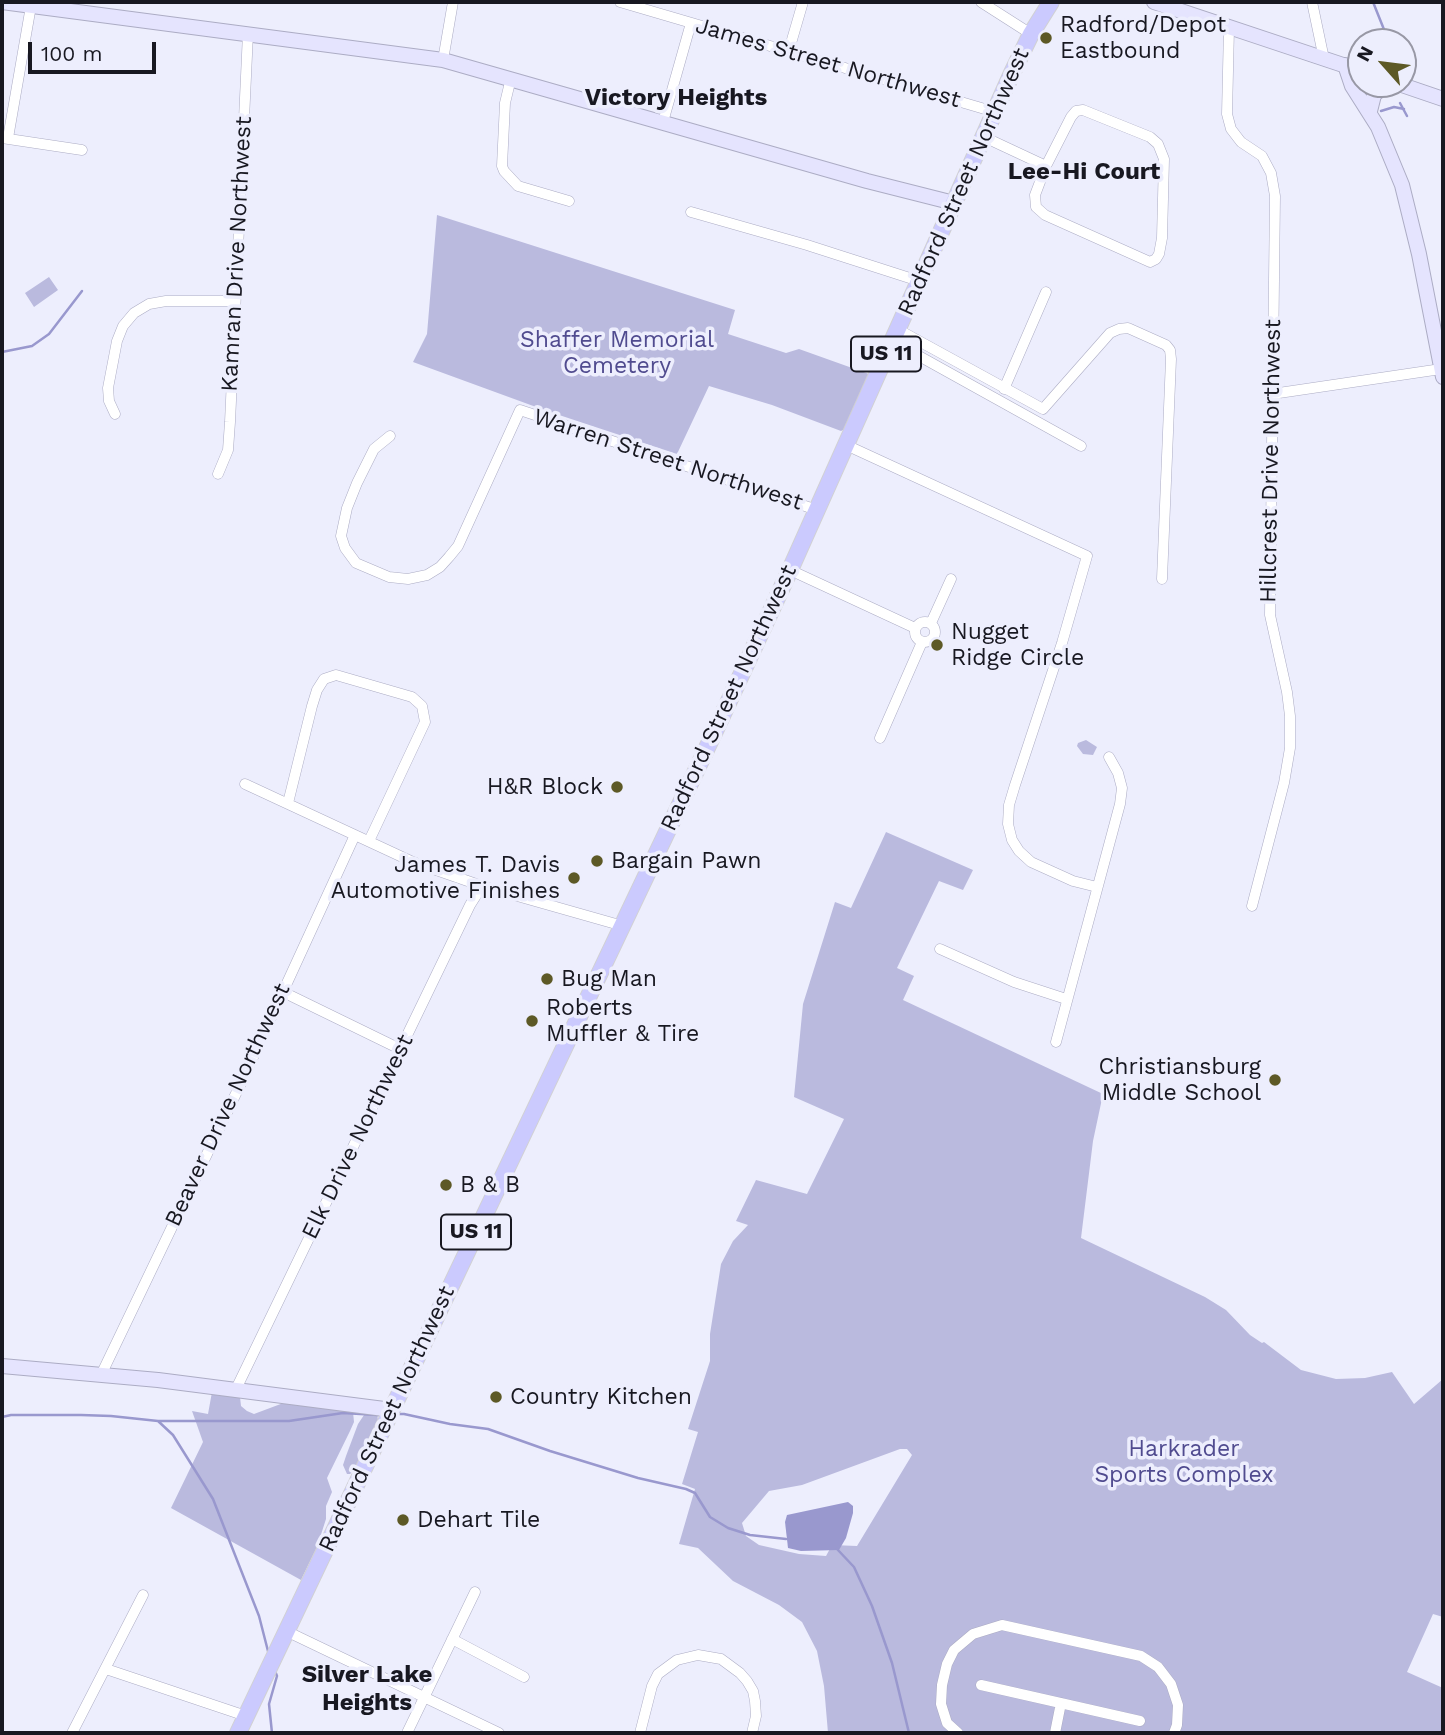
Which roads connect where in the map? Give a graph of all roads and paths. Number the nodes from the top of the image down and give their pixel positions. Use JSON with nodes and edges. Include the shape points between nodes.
{"nodes":[{"id":1,"x":2,"y":2,"type":"edge"},
{"id":2,"x":453,"y":2,"type":"edge"},
{"id":3,"x":620,"y":2,"type":"edge"},
{"id":4,"x":803,"y":2,"type":"edge"},
{"id":5,"x":981,"y":2,"type":"edge"},
{"id":6,"x":1051,"y":2,"type":"edge"},
{"id":7,"x":1154,"y":2,"type":"edge"},
{"id":8,"x":1312,"y":2,"type":"edge"},
{"id":9,"x":23,"y":4,"type":"edge"},
{"id":10,"x":691,"y":23,"type":"junction"},
{"id":11,"x":1229,"y":28,"type":"junction"},
{"id":12,"x":248,"y":33,"type":"junction"},
{"id":13,"x":1031,"y":34,"type":"junction"},
{"id":14,"x":789,"y":50,"type":"junction"},
{"id":15,"x":1324,"y":59,"type":"junction"},
{"id":16,"x":443,"y":60,"type":"junction"},
{"id":17,"x":1345,"y":65,"type":"joint"},
{"id":18,"x":511,"y":78,"type":"junction"},
{"id":19,"x":1417,"y":90,"type":"edge"},
{"id":20,"x":1373,"y":98,"type":"edge"},
{"id":21,"x":1443,"y":99,"type":"edge"},
{"id":22,"x":1370,"y":111,"type":"junction"},
{"id":23,"x":995,"y":112,"type":"junction"},
{"id":24,"x":663,"y":122,"type":"junction"},
{"id":25,"x":984,"y":137,"type":"junction"},
{"id":26,"x":5,"y":138,"type":"edge"},
{"id":27,"x":82,"y":150,"type":"dead end"},
{"id":28,"x":1046,"y":166,"type":"junction"},
{"id":29,"x":569,"y":201,"type":"dead end"},
{"id":30,"x":954,"y":204,"type":"junction"},
{"id":31,"x":691,"y":212,"type":"dead end"},
{"id":32,"x":919,"y":281,"type":"junction"},
{"id":33,"x":1046,"y":292,"type":"dead end"},
{"id":34,"x":235,"y":302,"type":"junction"},
{"id":35,"x":895,"y":335,"type":"junction"},
{"id":36,"x":1442,"y":373,"type":"edge"},
{"id":37,"x":1004,"y":389,"type":"junction"},
{"id":38,"x":1272,"y":394,"type":"junction"},
{"id":39,"x":115,"y":414,"type":"dead end"},
{"id":40,"x":390,"y":436,"type":"dead end"},
{"id":41,"x":846,"y":445,"type":"junction"},
{"id":42,"x":1082,"y":446,"type":"dead end"},
{"id":43,"x":218,"y":474,"type":"dead end"},
{"id":44,"x":817,"y":510,"type":"junction"},
{"id":45,"x":790,"y":570,"type":"junction"},
{"id":46,"x":951,"y":579,"type":"dead end"},
{"id":47,"x":1163,"y":579,"type":"dead end"},
{"id":48,"x":931,"y":623,"type":"junction"},
{"id":49,"x":915,"y":628,"type":"junction"},
{"id":50,"x":922,"y":642,"type":"junction"},
{"id":51,"x":880,"y":738,"type":"dead end"},
{"id":52,"x":1109,"y":757,"type":"dead end"},
{"id":53,"x":246,"y":784,"type":"dead end"},
{"id":54,"x":288,"y":803,"type":"junction"},
{"id":55,"x":355,"y":835,"type":"junction"},
{"id":56,"x":369,"y":841,"type":"junction"},
{"id":57,"x":482,"y":886,"type":"junction"},
{"id":58,"x":1097,"y":887,"type":"junction"},
{"id":59,"x":1252,"y":906,"type":"dead end"},
{"id":60,"x":622,"y":926,"type":"junction"},
{"id":61,"x":940,"y":949,"type":"dead end"},
{"id":62,"x":281,"y":991,"type":"junction"},
{"id":63,"x":1066,"y":999,"type":"junction"},
{"id":64,"x":1056,"y":1042,"type":"dead end"},
{"id":65,"x":400,"y":1049,"type":"junction"},
{"id":66,"x":2,"y":1366,"type":"edge"},
{"id":67,"x":101,"y":1375,"type":"junction"},
{"id":68,"x":236,"y":1389,"type":"junction"},
{"id":69,"x":392,"y":1410,"type":"junction"},
{"id":70,"x":475,"y":1592,"type":"dead end"},
{"id":71,"x":142,"y":1595,"type":"dead end"},
{"id":72,"x":286,"y":1631,"type":"junction"},
{"id":73,"x":452,"y":1639,"type":"junction"},
{"id":74,"x":106,"y":1669,"type":"junction"},
{"id":75,"x":524,"y":1678,"type":"dead end"},
{"id":76,"x":981,"y":1685,"type":"dead end"},
{"id":77,"x":424,"y":1698,"type":"junction"},
{"id":78,"x":1061,"y":1703,"type":"junction"},
{"id":79,"x":246,"y":1716,"type":"junction"},
{"id":80,"x":1140,"y":1721,"type":"dead end"},
{"id":81,"x":72,"y":1733,"type":"edge"},
{"id":82,"x":238,"y":1733,"type":"edge"},
{"id":83,"x":407,"y":1733,"type":"edge"},
{"id":84,"x":499,"y":1733,"type":"edge"},
{"id":85,"x":640,"y":1733,"type":"edge"},
{"id":86,"x":752,"y":1733,"type":"edge"},
{"id":87,"x":958,"y":1733,"type":"edge"},
{"id":88,"x":1055,"y":1733,"type":"edge"},
{"id":89,"x":1174,"y":1733,"type":"edge"}],
"edges":[{"from":1,"to":9,"type":"street"},
{"from":2,"to":16,"type":"street"},
{"from":3,"to":10,"type":"street","name":"James Street Northwest"},
{"from":4,"to":14,"type":"street"},
{"from":5,"to":13,"type":"street"},
{"from":6,"to":13,"type":"main road","name":"Radford Street Northwest","number":"US 11"},
{"from":7,"to":11,"type":"street"},
{"from":8,"to":15,"type":"street"},
{"from":9,"to":12,"type":"street"},
{"from":9,"to":26,"type":"street"},
{"from":10,"to":14,"type":"street","name":"James Street Northwest"},
{"from":10,"to":24,"type":"street"},
{"from":11,"to":15,"type":"street"},
{"from":11,"to":38,"type":"street","name":"Hillcrest Drive Northwest","via":[[1227,114],[1231,129],[1262,156],[1275,196]]},
{"from":12,"to":16,"type":"street"},
{"from":12,"to":34,"type":"street","name":"Kamran Drive Northwest"},
{"from":13,"to":23,"type":"main road","name":"Radford Street Northwest","number":"US 11"},
{"from":14,"to":23,"type":"street","name":"James Street Northwest"},
{"from":15,"to":17,"type":"street"},
{"from":16,"to":18,"type":"street"},
{"from":17,"to":22,"type":"street","via":[[1352,86]]},
{"from":18,"to":24,"type":"street"},
{"from":18,"to":29,"type":"street","via":[[505,103],[504,171],[518,186]]},
{"from":19,"to":21,"type":"street"},
{"from":20,"to":22,"type":"street"},
{"from":22,"to":36,"type":"street","via":[[1402,185]]},
{"from":23,"to":25,"type":"main road","name":"Radford Street Northwest","number":"US 11"},
{"from":24,"to":30,"type":"street"},
{"from":25,"to":28,"type":"street"},
{"from":25,"to":30,"type":"main road","name":"Radford Street Northwest","number":"US 11"},
{"from":26,"to":27,"type":"street"},
{"from":28,"to":28,"type":"street","via":[[1035,195],[1036,207],[1045,215],[1150,262],[1156,259],[1162,238],[1164,159],[1150,137],[1076,111]]},
{"from":30,"to":32,"type":"main road","name":"Radford Street Northwest","number":"US 11"},
{"from":31,"to":32,"type":"street"},
{"from":32,"to":35,"type":"main road","name":"Radford Street Northwest","number":"US 11"},
{"from":33,"to":37,"type":"street"},
{"from":34,"to":39,"type":"street","via":[[166,301],[134,313],[122,326],[108,388]]},
{"from":34,"to":43,"type":"street","name":"Kamran Drive Northwest","via":[[228,450]]},
{"from":35,"to":37,"type":"street"},
{"from":35,"to":41,"type":"main road","name":"Radford Street Northwest","number":"US 11"},
{"from":35,"to":42,"type":"street"},
{"from":36,"to":38,"type":"street"},
{"from":37,"to":47,"type":"street","via":[[1043,409],[1119,328],[1166,345],[1171,359]]},
{"from":38,"to":59,"type":"street","name":"Hillcrest Drive Northwest","via":[[1270,615],[1287,692],[1290,748]]},
{"from":40,"to":44,"type":"street","name":"Warren Street Northwest","via":[[374,449],[357,483],[341,536],[356,563],[376,573],[408,579],[440,567],[458,546],[520,410]]},
{"from":41,"to":44,"type":"main road","name":"Radford Street Northwest","number":"US 11"},
{"from":41,"to":58,"type":"street","via":[[1087,556],[1009,805],[1008,824],[1012,840],[1031,862]]},
{"from":44,"to":45,"type":"main road","name":"Radford Street Northwest","number":"US 11"},
{"from":45,"to":49,"type":"street"},
{"from":45,"to":60,"type":"main road","name":"Radford Street Northwest","number":"US 11"},
{"from":46,"to":48,"type":"street"},
{"from":48,"to":49,"type":"street"},
{"from":48,"to":50,"type":"street","via":[[934,638]]},
{"from":49,"to":50,"type":"street"},
{"from":50,"to":51,"type":"street"},
{"from":52,"to":58,"type":"street","via":[[1122,788]]},
{"from":53,"to":54,"type":"street"},
{"from":54,"to":55,"type":"street"},
{"from":54,"to":56,"type":"street","via":[[324,679],[336,675],[412,697],[422,706],[425,722]]},
{"from":55,"to":56,"type":"street"},
{"from":55,"to":62,"type":"street","name":"Beaver Drive Northwest"},
{"from":56,"to":57,"type":"street"},
{"from":57,"to":60,"type":"street"},
{"from":57,"to":65,"type":"street","name":"Elk Drive Northwest"},
{"from":58,"to":63,"type":"street"},
{"from":60,"to":69,"type":"main road","name":"Radford Street Northwest","number":"US 11"},
{"from":61,"to":63,"type":"street"},
{"from":62,"to":65,"type":"street"},
{"from":62,"to":67,"type":"street","name":"Beaver Drive Northwest"},
{"from":63,"to":64,"type":"street"},
{"from":65,"to":68,"type":"street","name":"Elk Drive Northwest"},
{"from":66,"to":67,"type":"street"},
{"from":67,"to":68,"type":"street"},
{"from":68,"to":69,"type":"street"},
{"from":69,"to":72,"type":"main road","name":"Radford Street Northwest","number":"US 11"},
{"from":70,"to":73,"type":"street"},
{"from":71,"to":74,"type":"street"},
{"from":72,"to":77,"type":"street"},
{"from":72,"to":79,"type":"main road","name":"Radford Street Northwest","number":"US 11"},
{"from":73,"to":75,"type":"street"},
{"from":73,"to":77,"type":"street"},
{"from":74,"to":79,"type":"street"},
{"from":74,"to":81,"type":"street"},
{"from":76,"to":78,"type":"street"},
{"from":77,"to":83,"type":"street"},
{"from":77,"to":84,"type":"street"},
{"from":78,"to":80,"type":"street"},
{"from":78,"to":88,"type":"street"},
{"from":79,"to":82,"type":"main road","name":"Radford Street Northwest","number":"US 11"},
{"from":85,"to":86,"type":"street","via":[[659,1674],[677,1660],[698,1655],[721,1660],[747,1681],[755,1701]]},
{"from":87,"to":89,"type":"street","via":[[947,1723],[941,1704],[947,1664],[954,1650],[973,1634],[1002,1625],[1141,1656],[1158,1667],[1171,1684],[1178,1705]]}]}
